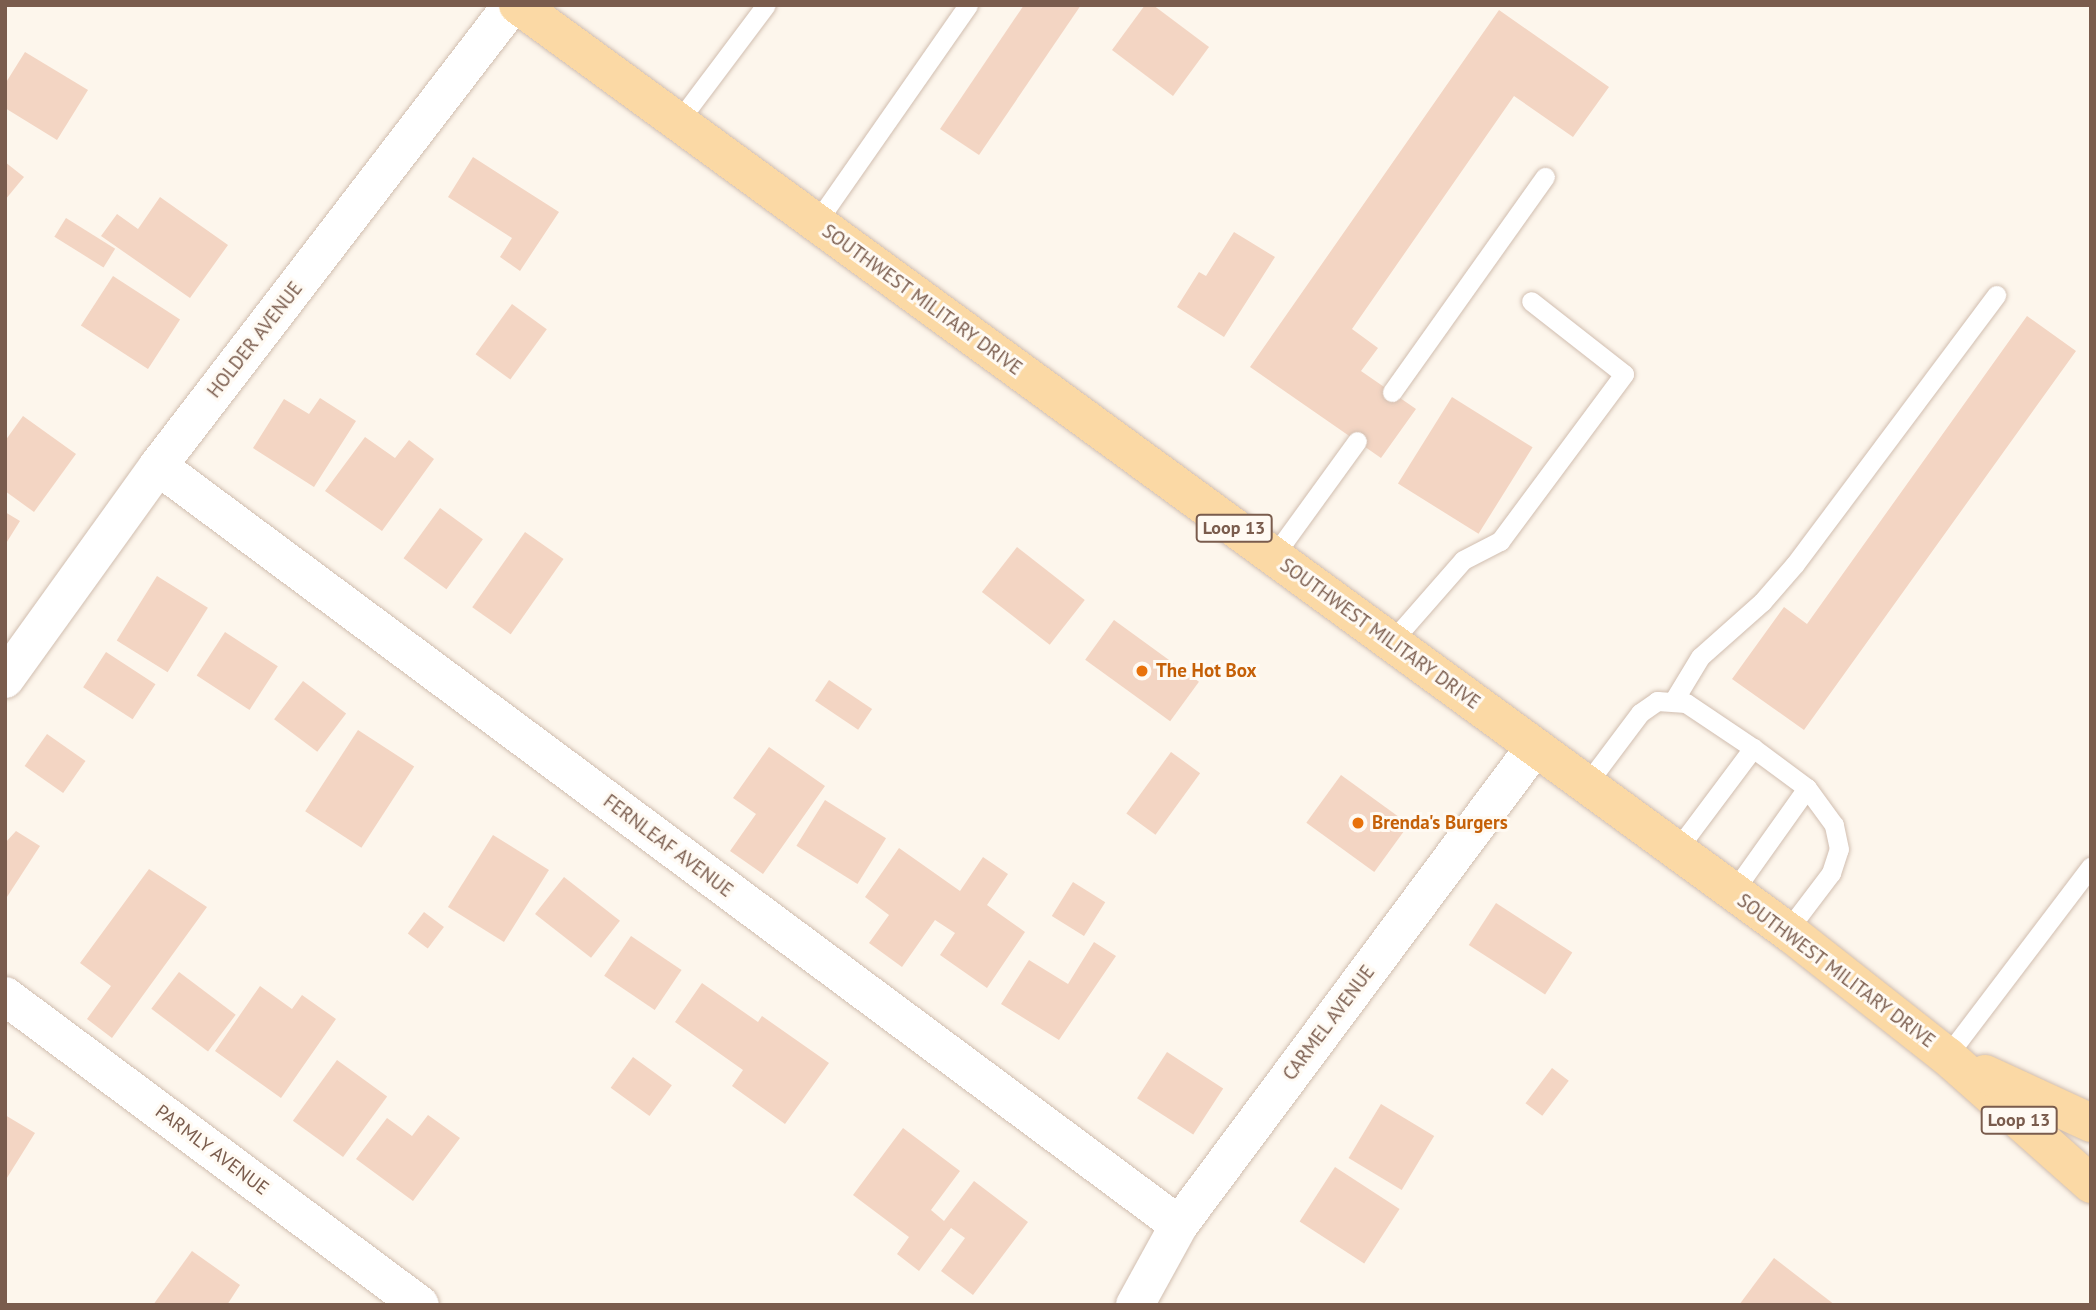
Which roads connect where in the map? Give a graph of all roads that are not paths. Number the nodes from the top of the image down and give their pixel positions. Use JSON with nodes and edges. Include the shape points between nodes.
{"nodes":[{"id":1,"x":512,"y":5,"type":"edge"},
{"id":2,"x":518,"y":5,"type":"edge"},
{"id":3,"x":766,"y":5,"type":"edge"},
{"id":4,"x":968,"y":5,"type":"edge"},
{"id":5,"x":678,"y":122,"type":"junction"},
{"id":6,"x":1545,"y":177,"type":"dead end"},
{"id":7,"x":816,"y":223,"type":"junction"},
{"id":8,"x":1996,"y":295,"type":"dead end"},
{"id":9,"x":1531,"y":302,"type":"dead end"},
{"id":10,"x":1392,"y":392,"type":"dead end"},
{"id":11,"x":1357,"y":442,"type":"dead end"},
{"id":12,"x":158,"y":466,"type":"junction"},
{"id":13,"x":1273,"y":557,"type":"junction"},
{"id":14,"x":1393,"y":640,"type":"junction"},
{"id":15,"x":5,"y":679,"type":"edge"},
{"id":16,"x":1674,"y":700,"type":"junction"},
{"id":17,"x":1534,"y":748,"type":"junction"},
{"id":18,"x":1753,"y":748,"type":"junction"},
{"id":19,"x":1586,"y":785,"type":"junction"},
{"id":20,"x":1807,"y":788,"type":"junction"},
{"id":21,"x":1676,"y":851,"type":"junction"},
{"id":22,"x":2091,"y":866,"type":"edge"},
{"id":23,"x":1733,"y":892,"type":"junction"},
{"id":24,"x":1787,"y":931,"type":"junction"},
{"id":25,"x":5,"y":996,"type":"edge"},
{"id":26,"x":1947,"y":1056,"type":"junction"},
{"id":27,"x":2091,"y":1123,"type":"edge"},
{"id":28,"x":2091,"y":1184,"type":"edge"},
{"id":29,"x":1179,"y":1225,"type":"junction"},
{"id":30,"x":420,"y":1305,"type":"edge"},
{"id":31,"x":1135,"y":1305,"type":"edge"}],
"edges":[{"from":1,"to":12,"type":"street","name":"HOLDER AVENUE"},
{"from":2,"to":5,"type":"main road","name":"SOUTHWEST MILITARY DRIVE","number":"Loop 13"},
{"from":3,"to":5,"type":"lane"},
{"from":4,"to":7,"type":"lane"},
{"from":5,"to":7,"type":"main road","name":"SOUTHWEST MILITARY DRIVE","number":"Loop 13"},
{"from":6,"to":10,"type":"lane"},
{"from":7,"to":13,"type":"main road","name":"SOUTHWEST MILITARY DRIVE","number":"Loop 13"},
{"from":8,"to":16,"type":"lane","via":[[1795,564],[1762,602],[1700,657]]},
{"from":9,"to":14,"type":"lane","via":[[1624,374],[1500,541],[1463,561]]},
{"from":11,"to":13,"type":"lane"},
{"from":12,"to":15,"type":"street","name":"HOLDER AVENUE"},
{"from":12,"to":29,"type":"street","name":"FERNLEAF AVENUE"},
{"from":13,"to":14,"type":"main road","name":"SOUTHWEST MILITARY DRIVE","number":"Loop 13"},
{"from":14,"to":17,"type":"main road","name":"SOUTHWEST MILITARY DRIVE","number":"Loop 13"},
{"from":16,"to":18,"type":"lane"},
{"from":16,"to":19,"type":"lane","via":[[1657,701],[1640,713]]},
{"from":17,"to":19,"type":"main road","name":"SOUTHWEST MILITARY DRIVE","number":"Loop 13"},
{"from":17,"to":29,"type":"street","name":"CARMEL AVENUE"},
{"from":18,"to":20,"type":"lane"},
{"from":18,"to":21,"type":"lane"},
{"from":19,"to":21,"type":"main road","name":"SOUTHWEST MILITARY DRIVE","number":"Loop 13"},
{"from":20,"to":23,"type":"lane"},
{"from":20,"to":24,"type":"lane","via":[[1834,825],[1839,849],[1830,873]]},
{"from":21,"to":23,"type":"main road","name":"SOUTHWEST MILITARY DRIVE","number":"Loop 13"},
{"from":22,"to":26,"type":"lane"},
{"from":23,"to":24,"type":"main road","name":"SOUTHWEST MILITARY DRIVE","number":"Loop 13"},
{"from":24,"to":26,"type":"main road","name":"SOUTHWEST MILITARY DRIVE","number":"Loop 13"},
{"from":25,"to":30,"type":"street","name":"PARMLY AVENUE"},
{"from":26,"to":27,"type":"main road"},
{"from":26,"to":28,"type":"main road","name":"SOUTHWEST MILITARY DRIVE","number":"Loop 13"},
{"from":29,"to":31,"type":"street","name":"CARMEL AVENUE"}]}
